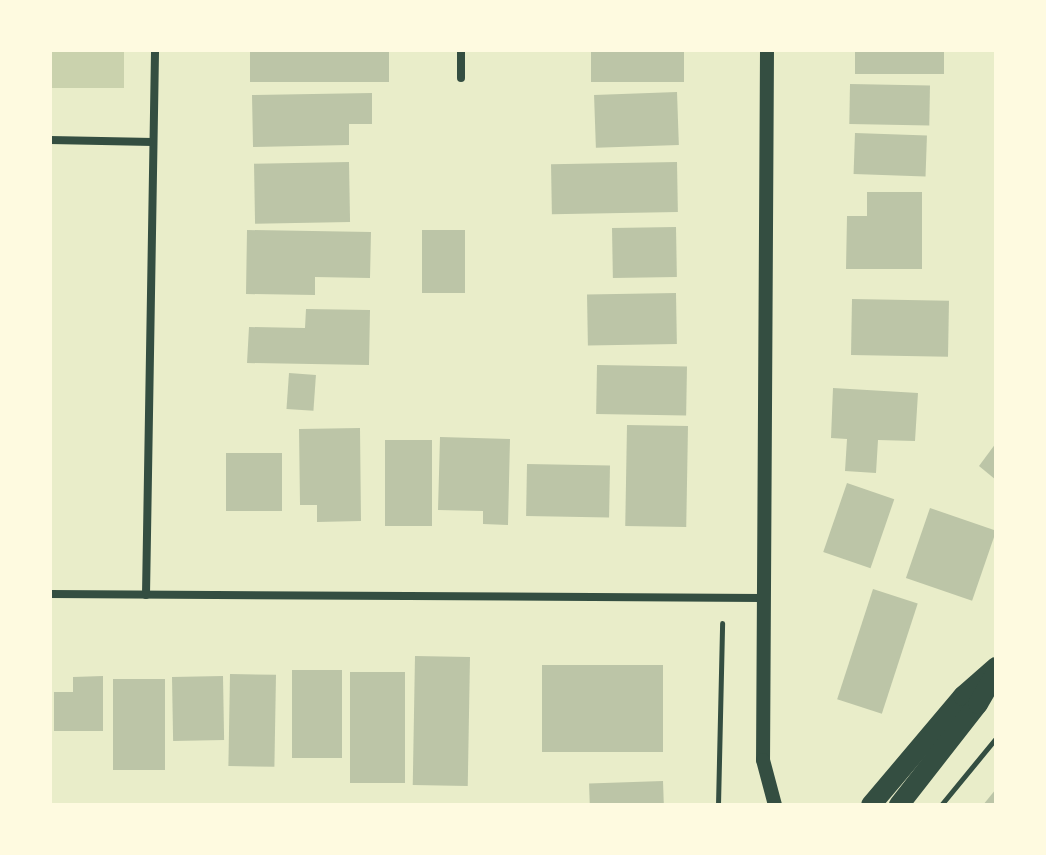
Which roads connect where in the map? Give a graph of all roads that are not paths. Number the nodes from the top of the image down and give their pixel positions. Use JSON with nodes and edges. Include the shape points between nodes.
{"nodes":[{"id":1,"x":155,"y":50,"type":"edge"},
{"id":2,"x":461,"y":50,"type":"edge"},
{"id":3,"x":767,"y":50,"type":"edge"},
{"id":4,"x":461,"y":78,"type":"dead end"},
{"id":5,"x":50,"y":140,"type":"edge"},
{"id":6,"x":153,"y":142,"type":"junction"},
{"id":7,"x":50,"y":594,"type":"edge"},
{"id":8,"x":146,"y":595,"type":"junction"},
{"id":9,"x":762,"y":598,"type":"junction"},
{"id":10,"x":996,"y":670,"type":"edge"},
{"id":11,"x":775,"y":805,"type":"edge"},
{"id":12,"x":871,"y":805,"type":"edge"},
{"id":13,"x":899,"y":805,"type":"edge"}],
"edges":[{"from":1,"to":6,"type":"street"},
{"from":2,"to":4,"type":"street"},
{"from":3,"to":9,"type":"street"},
{"from":5,"to":6,"type":"street"},
{"from":6,"to":8,"type":"street"},
{"from":7,"to":8,"type":"street"},
{"from":8,"to":9,"type":"street"},
{"from":9,"to":11,"type":"street","via":[[763,760]]},
{"from":10,"to":12,"type":"main road","via":[[963,696]]},
{"from":10,"to":13,"type":"main road","via":[[978,704]]}]}
